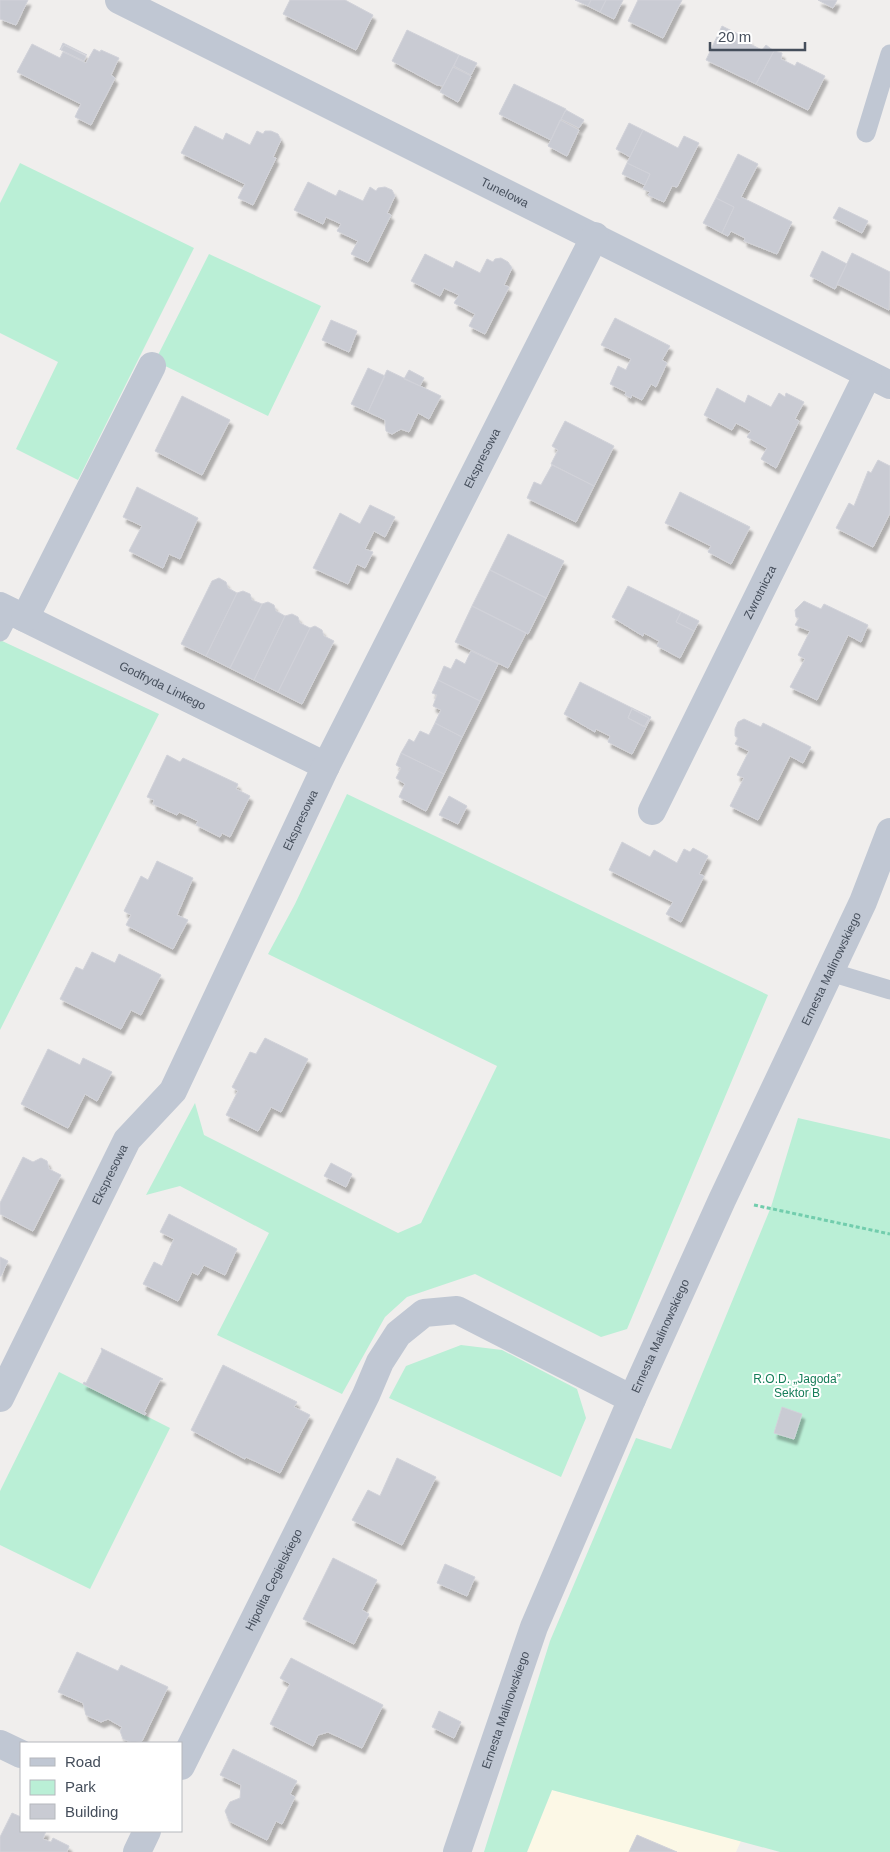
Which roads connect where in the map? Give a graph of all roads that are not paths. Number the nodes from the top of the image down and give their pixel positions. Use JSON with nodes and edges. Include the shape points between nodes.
{"nodes":[{"id":1,"x":119,"y":0,"type":"edge"},
{"id":2,"x":890,"y":54,"type":"edge"},
{"id":3,"x":866,"y":133,"type":"dead end"},
{"id":4,"x":595,"y":236,"type":"junction"},
{"id":5,"x":152,"y":366,"type":"dead end"},
{"id":6,"x":879,"y":379,"type":"edge"},
{"id":7,"x":9,"y":617,"type":"edge"},
{"id":8,"x":326,"y":766,"type":"junction"},
{"id":9,"x":652,"y":811,"type":"dead end"},
{"id":10,"x":890,"y":832,"type":"edge"},
{"id":11,"x":830,"y":972,"type":"junction"},
{"id":12,"x":890,"y":990,"type":"edge"},
{"id":13,"x":0,"y":1398,"type":"edge"},
{"id":14,"x":632,"y":1399,"type":"junction"},
{"id":15,"x":0,"y":1744,"type":"edge"},
{"id":16,"x":20,"y":1754,"type":"edge"},
{"id":17,"x":182,"y":1764,"type":"edge"},
{"id":18,"x":147,"y":1832,"type":"edge"},
{"id":19,"x":137,"y":1852,"type":"edge"},
{"id":20,"x":457,"y":1852,"type":"edge"}],
"edges":[{"from":1,"to":4,"type":"street","name":"Tunelowa"},
{"from":2,"to":3,"type":"lane"},
{"from":4,"to":6,"type":"street","name":"Tunelowa"},
{"from":4,"to":8,"type":"street","name":"Ekspresowa"},
{"from":5,"to":7,"type":"street"},
{"from":6,"to":9,"type":"street","name":"Zwrotnicza"},
{"from":7,"to":8,"type":"street","name":"Godfryda Linkego"},
{"from":8,"to":13,"type":"street","name":"Ekspresowa","via":[[173,1091],[127,1140]]},
{"from":10,"to":11,"type":"street","name":"Ernesta Malinowskiego","via":[[863,902]]},
{"from":11,"to":12,"type":"lane"},
{"from":11,"to":14,"type":"street","name":"Ernesta Malinowskiego"},
{"from":14,"to":17,"type":"street","name":"Hipolita Cegielskiego","via":[[457,1310],[424,1313],[398,1334],[380,1362]]},
{"from":14,"to":20,"type":"street","name":"Ernesta Malinowskiego","via":[[534,1627]]},
{"from":15,"to":16,"type":"street"},
{"from":18,"to":19,"type":"street"}]}
